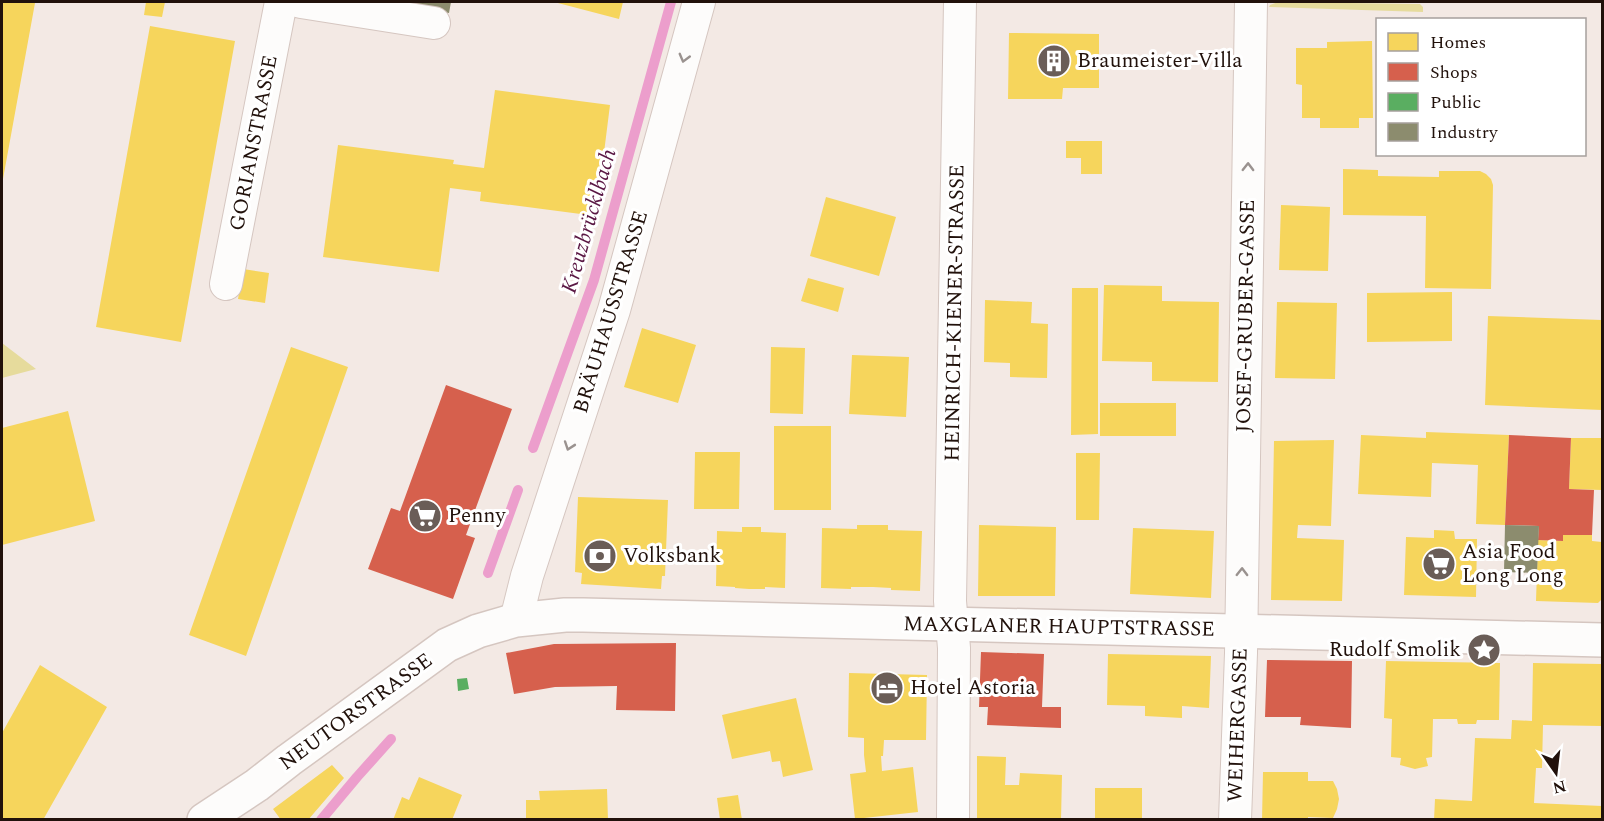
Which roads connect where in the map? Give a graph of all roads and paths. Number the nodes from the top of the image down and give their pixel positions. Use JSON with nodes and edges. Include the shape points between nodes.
{"nodes":[{"id":1,"x":281,"y":2,"type":"edge"},
{"id":2,"x":301,"y":2,"type":"edge"},
{"id":3,"x":699,"y":2,"type":"edge"},
{"id":4,"x":960,"y":2,"type":"edge"},
{"id":5,"x":1251,"y":2,"type":"edge"},
{"id":6,"x":434,"y":23,"type":"dead end"},
{"id":7,"x":226,"y":284,"type":"dead end"},
{"id":8,"x":516,"y":620,"type":"junction"},
{"id":9,"x":952,"y":624,"type":"junction"},
{"id":10,"x":1241,"y":631,"type":"junction"},
{"id":11,"x":1602,"y":640,"type":"edge"},
{"id":12,"x":204,"y":819,"type":"edge"},
{"id":13,"x":953,"y":819,"type":"edge"},
{"id":14,"x":1235,"y":819,"type":"edge"}],
"edges":[{"from":1,"to":7,"type":"street","name":"GORIANSTRASSE"},
{"from":2,"to":6,"type":"street"},
{"from":3,"to":8,"type":"street","name":"BRÄUHAUSSTRASSE","one_way":true,"via":[[614,310]]},
{"from":4,"to":9,"type":"street","name":"HEINRICH-KIENER-STRASSE"},
{"from":10,"to":5,"type":"street","name":"JOSEF-GRUBER-GASSE","one_way":true},
{"from":8,"to":9,"type":"street","name":"MAXGLANER HAUPTSTRASSE","via":[[574,615]]},
{"from":8,"to":12,"type":"street","name":"NEUTORSTRASSE","via":[[447,645],[258,785]]},
{"from":9,"to":10,"type":"street","name":"MAXGLANER HAUPTSTRASSE"},
{"from":9,"to":13,"type":"street","name":"HEINRICH-KIENER-STRASSE"},
{"from":10,"to":11,"type":"street","name":"MAXGLANER HAUPTSTRASSE"},
{"from":10,"to":14,"type":"street","name":"WEIHERGASSE"}]}
